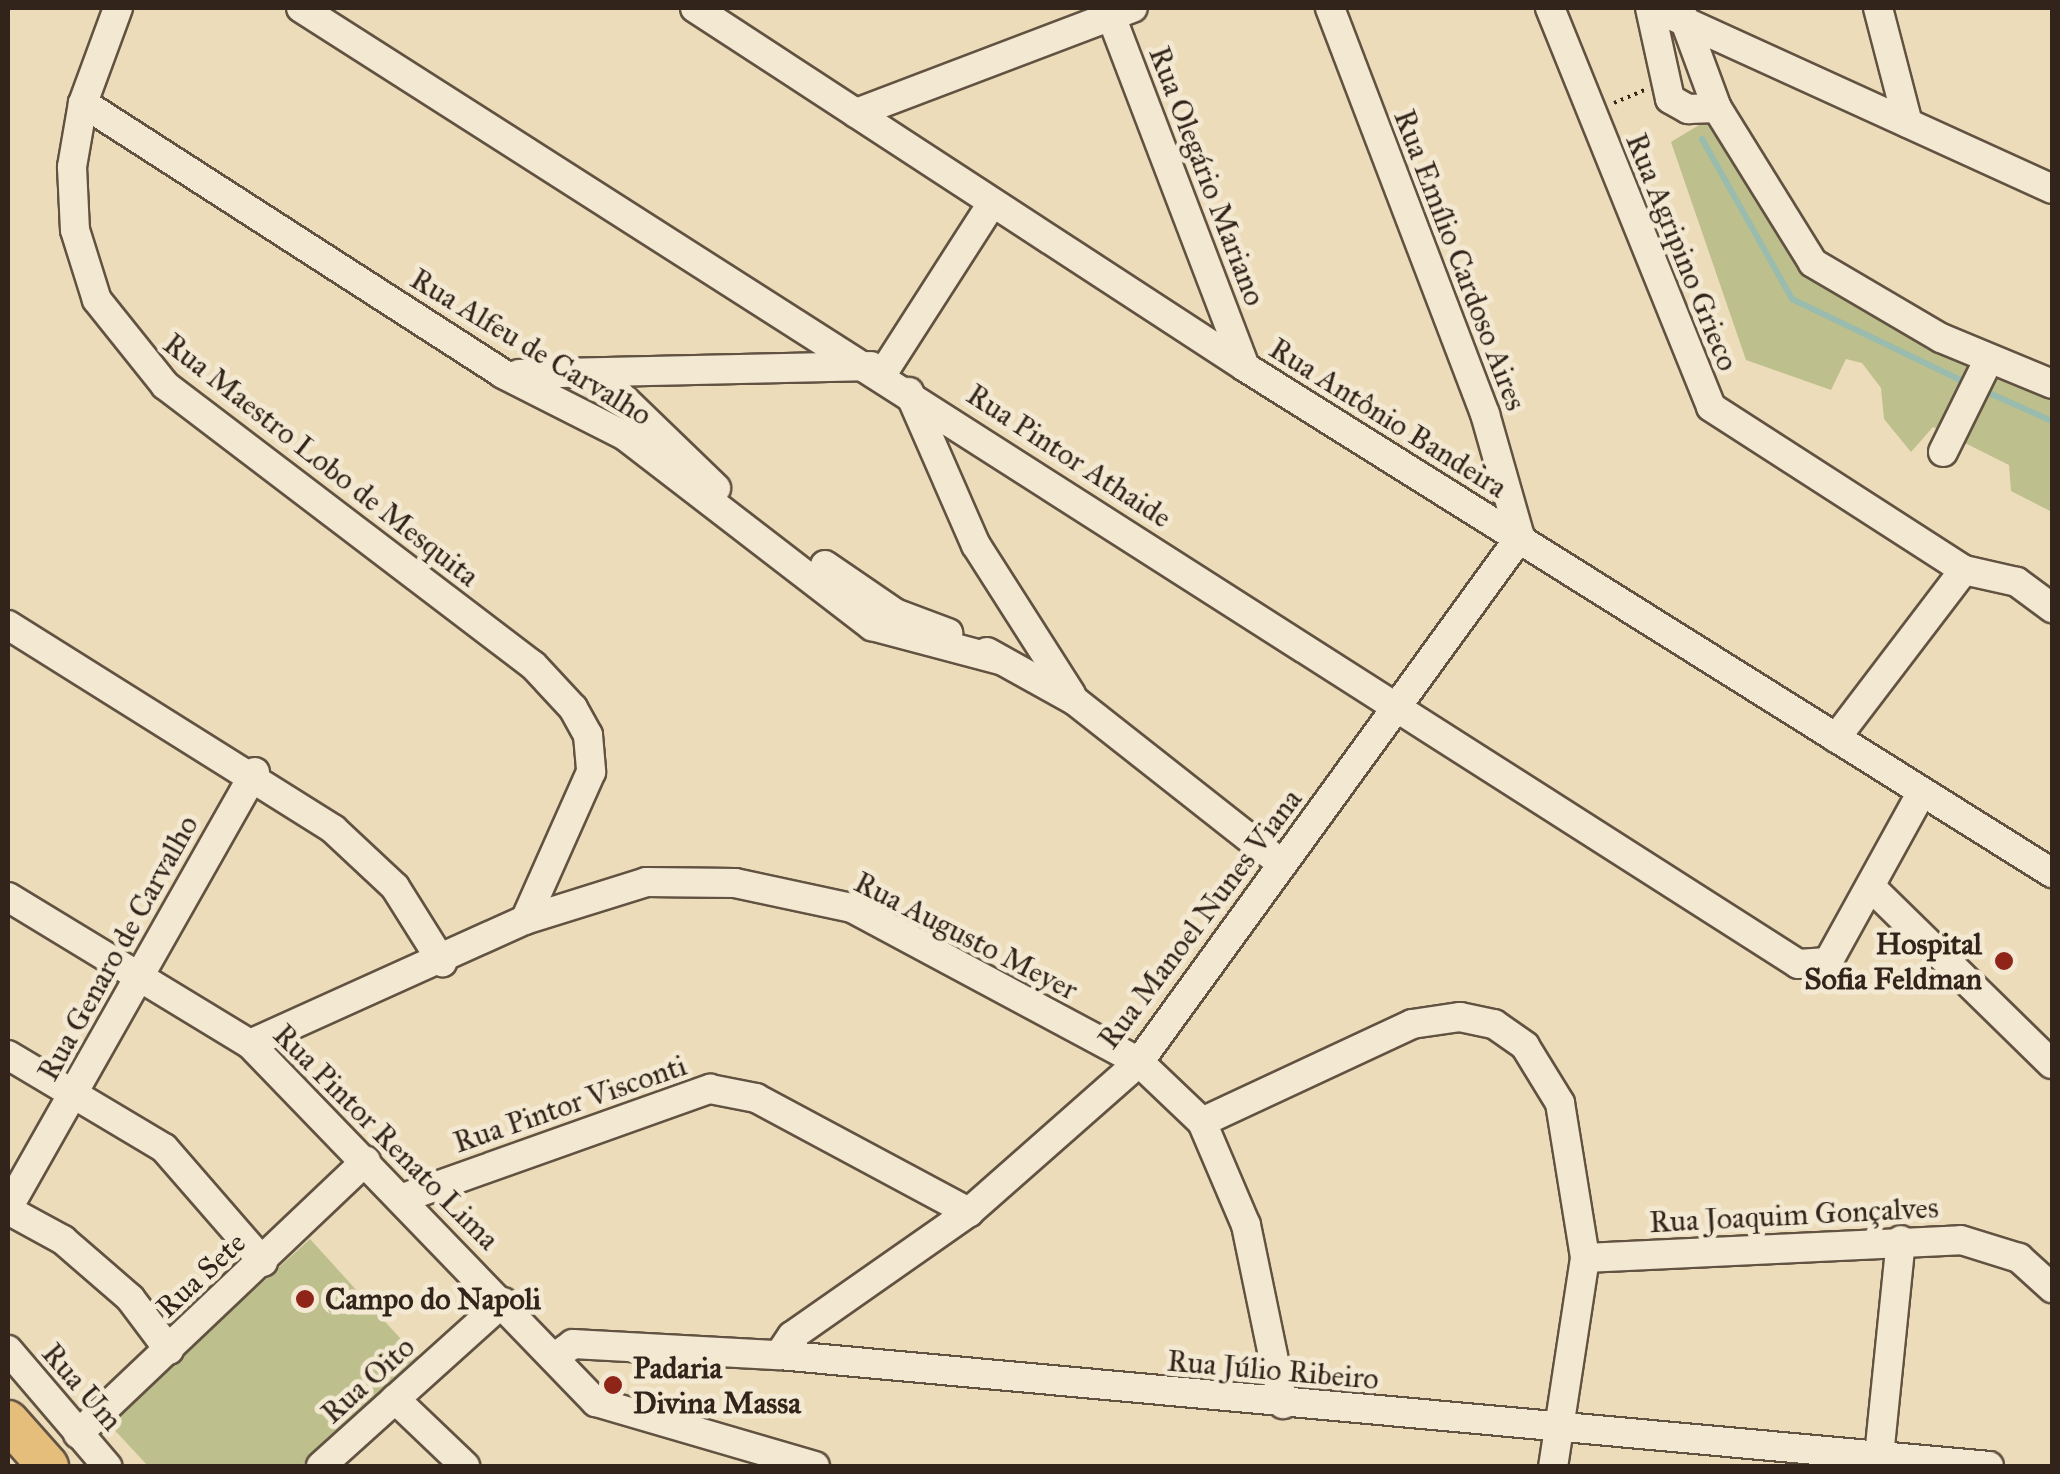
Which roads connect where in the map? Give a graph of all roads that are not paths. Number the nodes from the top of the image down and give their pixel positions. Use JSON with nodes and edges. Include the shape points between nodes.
{"nodes":[{"id":1,"x":118,"y":8,"type":"edge"},
{"id":2,"x":301,"y":8,"type":"edge"},
{"id":3,"x":695,"y":8,"type":"edge"},
{"id":4,"x":1330,"y":8,"type":"edge"},
{"id":5,"x":1550,"y":8,"type":"edge"},
{"id":6,"x":1652,"y":8,"type":"edge"},
{"id":7,"x":1878,"y":8,"type":"edge"},
{"id":8,"x":1117,"y":10,"type":"edge"},
{"id":9,"x":1681,"y":12,"type":"edge"},
{"id":10,"x":83,"y":103,"type":"junction"},
{"id":11,"x":1717,"y":108,"type":"junction"},
{"id":12,"x":856,"y":114,"type":"junction"},
{"id":13,"x":1908,"y":123,"type":"junction"},
{"id":14,"x":2052,"y":188,"type":"edge"},
{"id":15,"x":991,"y":205,"type":"junction"},
{"id":16,"x":1986,"y":366,"type":"junction"},
{"id":17,"x":1245,"y":367,"type":"junction"},
{"id":18,"x":877,"y":370,"type":"junction"},
{"id":19,"x":503,"y":374,"type":"junction"},
{"id":20,"x":602,"y":378,"type":"junction"},
{"id":21,"x":2052,"y":384,"type":"edge"},
{"id":22,"x":910,"y":392,"type":"junction"},
{"id":23,"x":1943,"y":452,"type":"dead end"},
{"id":24,"x":1520,"y":538,"type":"junction"},
{"id":25,"x":1964,"y":570,"type":"junction"},
{"id":26,"x":2052,"y":608,"type":"edge"},
{"id":27,"x":8,"y":625,"type":"edge"},
{"id":28,"x":1000,"y":660,"type":"junction"},
{"id":29,"x":1075,"y":700,"type":"junction"},
{"id":30,"x":1402,"y":708,"type":"junction"},
{"id":31,"x":1836,"y":738,"type":"junction"},
{"id":32,"x":255,"y":772,"type":"junction"},
{"id":33,"x":1920,"y":795,"type":"junction"},
{"id":34,"x":1281,"y":863,"type":"junction"},
{"id":35,"x":2052,"y":873,"type":"edge"},
{"id":36,"x":1881,"y":896,"type":"junction"},
{"id":37,"x":8,"y":897,"type":"edge"},
{"id":38,"x":525,"y":920,"type":"junction"},
{"id":39,"x":442,"y":962,"type":"junction"},
{"id":40,"x":139,"y":970,"type":"junction"},
{"id":41,"x":250,"y":1044,"type":"junction"},
{"id":42,"x":8,"y":1055,"type":"edge"},
{"id":43,"x":2052,"y":1060,"type":"edge"},
{"id":44,"x":1139,"y":1062,"type":"junction"},
{"id":45,"x":75,"y":1093,"type":"junction"},
{"id":46,"x":1202,"y":1122,"type":"junction"},
{"id":47,"x":366,"y":1161,"type":"junction"},
{"id":48,"x":406,"y":1197,"type":"junction"},
{"id":49,"x":8,"y":1209,"type":"edge"},
{"id":50,"x":969,"y":1212,"type":"junction"},
{"id":51,"x":1901,"y":1240,"type":"junction"},
{"id":52,"x":1585,"y":1258,"type":"junction"},
{"id":53,"x":263,"y":1262,"type":"junction"},
{"id":54,"x":2052,"y":1288,"type":"edge"},
{"id":55,"x":502,"y":1302,"type":"junction"},
{"id":56,"x":8,"y":1350,"type":"edge"},
{"id":57,"x":169,"y":1350,"type":"junction"},
{"id":58,"x":779,"y":1355,"type":"junction"},
{"id":59,"x":555,"y":1357,"type":"junction"},
{"id":60,"x":395,"y":1399,"type":"junction"},
{"id":61,"x":1283,"y":1404,"type":"junction"},
{"id":62,"x":8,"y":1421,"type":"edge"},
{"id":63,"x":1554,"y":1426,"type":"junction"},
{"id":64,"x":78,"y":1434,"type":"junction"},
{"id":65,"x":765,"y":1460,"type":"edge"},
{"id":66,"x":1879,"y":1462,"type":"edge"},
{"id":67,"x":48,"y":1466,"type":"edge"},
{"id":68,"x":107,"y":1466,"type":"edge"},
{"id":69,"x":321,"y":1466,"type":"edge"},
{"id":70,"x":464,"y":1466,"type":"edge"},
{"id":71,"x":815,"y":1466,"type":"edge"},
{"id":72,"x":1553,"y":1466,"type":"edge"},
{"id":73,"x":1989,"y":1466,"type":"edge"}],
"edges":[{"from":1,"to":10,"type":"street","name":"Rua Maestro Lobo de Mesquita"},
{"from":2,"to":18,"type":"street","name":"Rua Pintor Athaide"},
{"from":3,"to":12,"type":"street","name":"Rua Antônio Bandeira"},
{"from":4,"to":24,"type":"street","name":"Rua Emílio Cardoso Aires","via":[[1485,414]]},
{"from":5,"to":25,"type":"street","name":"Rua Agripino Grieco","via":[[1711,407]]},
{"from":6,"to":9,"type":"street"},
{"from":6,"to":11,"type":"street","via":[[1665,82],[1680,108]]},
{"from":7,"to":13,"type":"street"},
{"from":8,"to":12,"type":"street"},
{"from":8,"to":17,"type":"street","name":"Rua Olegário Mariano"},
{"from":9,"to":11,"type":"street"},
{"from":9,"to":13,"type":"street"},
{"from":10,"to":19,"type":"street","name":"Rua Alfeu de Carvalho"},
{"from":10,"to":38,"type":"street","name":"Rua Maestro Lobo de Mesquita","via":[[72,167],[75,230],[97,300],[126,347],[533,665],[581,721],[591,772]]},
{"from":11,"to":16,"type":"street","via":[[1814,263]]},
{"from":12,"to":15,"type":"street","name":"Rua Antônio Bandeira"},
{"from":13,"to":14,"type":"street"},
{"from":15,"to":17,"type":"street","name":"Rua Antônio Bandeira"},
{"from":15,"to":18,"type":"street"},
{"from":16,"to":21,"type":"street"},
{"from":16,"to":23,"type":"street"},
{"from":17,"to":24,"type":"street","name":"Rua Antônio Bandeira"},
{"from":18,"to":20,"type":"street"},
{"from":18,"to":22,"type":"street","name":"Rua Pintor Athaide"},
{"from":19,"to":20,"type":"street"},
{"from":19,"to":28,"type":"street","name":"Rua Alfeu de Carvalho","via":[[625,436],[872,626]]},
{"from":20,"to":28,"type":"street","name":"Rua Alfeu de Carvalho","via":[[706,482],[894,612]]},
{"from":22,"to":29,"type":"street","via":[[992,576]]},
{"from":22,"to":30,"type":"street","name":"Rua Pintor Athaide"},
{"from":24,"to":30,"type":"street","name":"Rua Manoel Nunes Viana"},
{"from":24,"to":31,"type":"street","name":"Rua Antônio Bandeira"},
{"from":25,"to":26,"type":"street","via":[[2017,582]]},
{"from":25,"to":31,"type":"street"},
{"from":27,"to":32,"type":"street"},
{"from":28,"to":29,"type":"street","name":"Rua Alfeu de Carvalho"},
{"from":29,"to":34,"type":"street","name":"Rua Alfeu de Carvalho"},
{"from":30,"to":34,"type":"street","name":"Rua Manoel Nunes Viana"},
{"from":30,"to":36,"type":"street","name":"Rua Pintor Athaide","via":[[1798,964],[1828,962]]},
{"from":31,"to":33,"type":"street","name":"Rua Antônio Bandeira"},
{"from":32,"to":39,"type":"street","via":[[394,887]]},
{"from":32,"to":40,"type":"street","name":"Rua Genaro de Carvalho"},
{"from":33,"to":35,"type":"street","name":"Rua Antônio Bandeira"},
{"from":33,"to":36,"type":"street"},
{"from":34,"to":44,"type":"street","name":"Rua Manoel Nunes Viana"},
{"from":36,"to":43,"type":"street"},
{"from":37,"to":40,"type":"street","name":"Rua Pintor Renato Lima"},
{"from":38,"to":39,"type":"street","name":"Rua Augusto Meyer"},
{"from":38,"to":44,"type":"street","name":"Rua Augusto Meyer","via":[[646,882],[804,895],[852,908]]},
{"from":39,"to":41,"type":"street","name":"Rua Augusto Meyer"},
{"from":40,"to":41,"type":"street","name":"Rua Pintor Renato Lima"},
{"from":40,"to":45,"type":"street","name":"Rua Genaro de Carvalho"},
{"from":41,"to":47,"type":"street","name":"Rua Pintor Renato Lima"},
{"from":42,"to":45,"type":"street"},
{"from":44,"to":46,"type":"street","name":"Rua Augusto Meyer"},
{"from":44,"to":50,"type":"street","name":"Rua Manoel Nunes Viana"},
{"from":45,"to":49,"type":"street","name":"Rua Genaro de Carvalho"},
{"from":45,"to":53,"type":"street","via":[[164,1148]]},
{"from":46,"to":52,"type":"street","via":[[1412,1024],[1460,1017],[1494,1024],[1526,1046],[1560,1103]]},
{"from":46,"to":61,"type":"street","via":[[1246,1226]]},
{"from":47,"to":48,"type":"street","name":"Rua Pintor Renato Lima"},
{"from":47,"to":53,"type":"street","name":"Rua Sete"},
{"from":48,"to":50,"type":"street","name":"Rua Pintor Visconti","via":[[710,1089],[756,1098]]},
{"from":48,"to":55,"type":"street","name":"Rua Pintor Renato Lima"},
{"from":49,"to":57,"type":"street","via":[[63,1240],[130,1298]]},
{"from":50,"to":58,"type":"street","name":"Rua Manoel Nunes Viana","via":[[792,1336]]},
{"from":51,"to":52,"type":"street","name":"Rua Joaquim Gonçalves"},
{"from":51,"to":54,"type":"street","name":"Rua Joaquim Gonçalves","via":[[1961,1240],[2019,1258]]},
{"from":51,"to":66,"type":"street"},
{"from":52,"to":63,"type":"street"},
{"from":53,"to":57,"type":"street","name":"Rua Sete"},
{"from":55,"to":59,"type":"street","name":"Rua Pintor Renato Lima"},
{"from":55,"to":60,"type":"street","name":"Rua Oito"},
{"from":56,"to":64,"type":"street","name":"Rua Um"},
{"from":57,"to":64,"type":"street","name":"Rua Sete"},
{"from":58,"to":59,"type":"street","name":"Rua Júlio Ribeiro","via":[[573,1344]]},
{"from":58,"to":61,"type":"street","name":"Rua Júlio Ribeiro"},
{"from":59,"to":65,"type":"street","name":"Rua Pintor Renato Lima","via":[[596,1402]]},
{"from":60,"to":69,"type":"street","name":"Rua Oito"},
{"from":60,"to":70,"type":"street"},
{"from":61,"to":63,"type":"street","name":"Rua Júlio Ribeiro"},
{"from":62,"to":67,"type":"highway"},
{"from":63,"to":66,"type":"street","name":"Rua Júlio Ribeiro"},
{"from":63,"to":72,"type":"street"},
{"from":64,"to":68,"type":"street","name":"Rua Um"},
{"from":65,"to":71,"type":"street","name":"Rua Pintor Renato Lima"},
{"from":66,"to":73,"type":"street","name":"Rua Júlio Ribeiro"}]}
